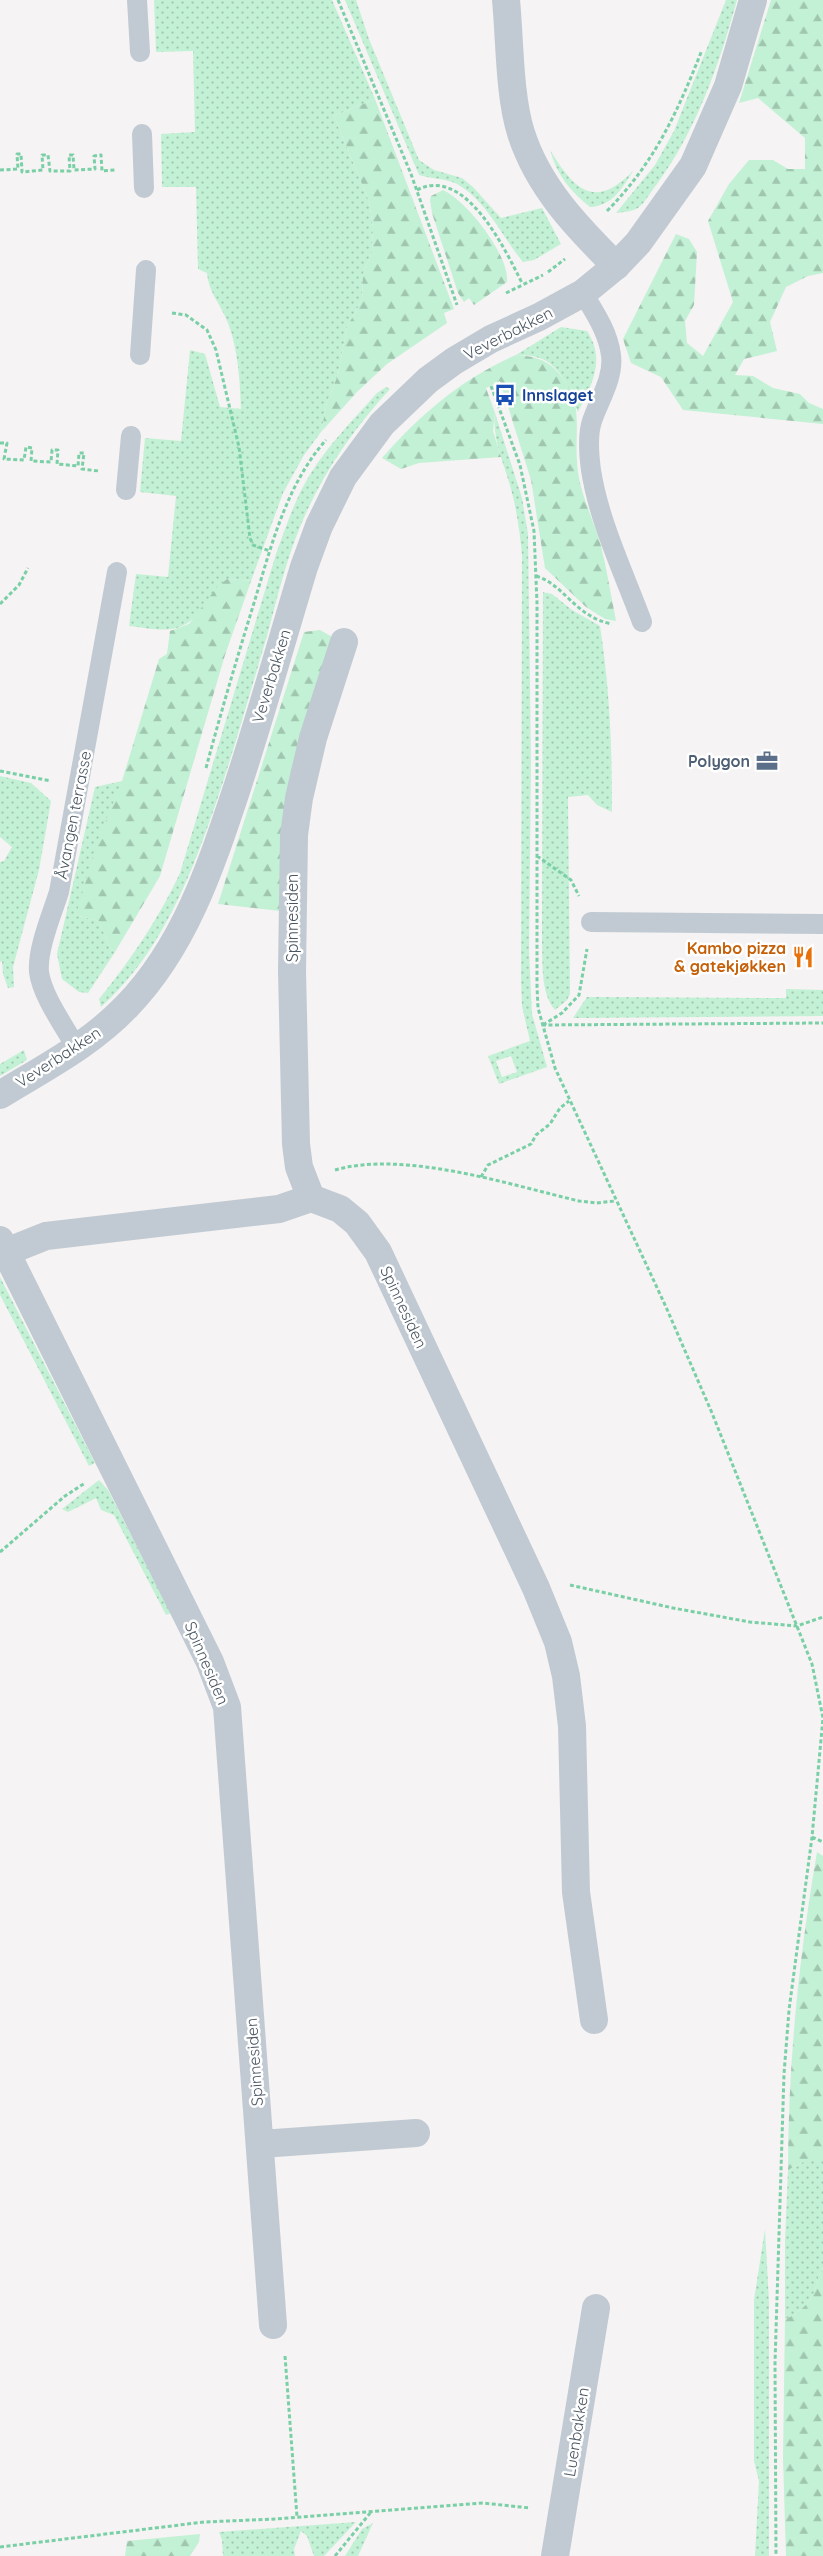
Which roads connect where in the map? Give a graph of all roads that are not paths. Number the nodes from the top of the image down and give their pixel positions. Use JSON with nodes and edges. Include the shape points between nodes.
{"nodes":[{"id":1,"x":137,"y":0,"type":"edge"},
{"id":2,"x":506,"y":0,"type":"edge"},
{"id":3,"x":753,"y":0,"type":"edge"},
{"id":4,"x":140,"y":52,"type":"dead end"},
{"id":5,"x":142,"y":134,"type":"dead end"},
{"id":6,"x":143,"y":178,"type":"road end"},
{"id":7,"x":616,"y":266,"type":"junction"},
{"id":8,"x":146,"y":270,"type":"dead end"},
{"id":9,"x":583,"y":293,"type":"junction"},
{"id":10,"x":140,"y":354,"type":"dead end"},
{"id":11,"x":131,"y":436,"type":"dead end"},
{"id":12,"x":126,"y":482,"type":"road end"},
{"id":13,"x":116,"y":572,"type":"dead end"},
{"id":14,"x":642,"y":622,"type":"road end"},
{"id":15,"x":344,"y":642,"type":"dead end"},
{"id":16,"x":591,"y":922,"type":"road end"},
{"id":17,"x":823,"y":924,"type":"edge"},
{"id":18,"x":77,"y":1048,"type":"junction"},
{"id":19,"x":0,"y":1095,"type":"edge"},
{"id":20,"x":307,"y":1189,"type":"junction"},
{"id":21,"x":3,"y":1246,"type":"edge"},
{"id":22,"x":594,"y":2020,"type":"dead end"},
{"id":23,"x":416,"y":2133,"type":"dead end"},
{"id":24,"x":261,"y":2144,"type":"junction"},
{"id":25,"x":596,"y":2308,"type":"dead end"},
{"id":26,"x":273,"y":2325,"type":"road end"},
{"id":27,"x":555,"y":2556,"type":"edge"}],
"edges":[{"from":1,"to":4,"type":"lane"},
{"from":2,"to":7,"type":"street","via":[[516,104],[521,132],[532,162],[549,191]]},
{"from":3,"to":7,"type":"street","name":"Veverbakken","via":[[728,86],[693,166],[638,243]]},
{"from":5,"to":6,"type":"lane"},
{"from":7,"to":9,"type":"street","name":"Veverbakken"},
{"from":8,"to":10,"type":"lane"},
{"from":9,"to":14,"type":"lane","via":[[600,319],[612,357],[611,370],[591,423],[591,470],[603,519]]},
{"from":9,"to":18,"type":"street","name":"Veverbakken","via":[[491,339],[428,380],[382,424],[343,477],[319,526],[304,567],[238,787],[188,919],[140,992],[106,1026]]},
{"from":11,"to":12,"type":"lane"},
{"from":13,"to":18,"type":"lane","name":"Åvangen terrasse","via":[[63,873],[40,961],[42,985]]},
{"from":15,"to":20,"type":"street","name":"Spinnesiden","via":[[313,738],[301,789],[292,854],[296,1144]]},
{"from":16,"to":17,"type":"lane"},
{"from":18,"to":19,"type":"street","name":"Veverbakken"},
{"from":20,"to":21,"type":"street","name":"Spinnesiden","via":[[279,1209],[46,1236]]},
{"from":20,"to":22,"type":"street","name":"Spinnesiden","via":[[357,1223],[378,1252],[536,1588],[558,1642],[572,1726],[576,1892]]},
{"from":21,"to":24,"type":"street","name":"Spinnesiden","via":[[210,1662],[227,1707]]},
{"from":23,"to":24,"type":"street"},
{"from":24,"to":26,"type":"street","name":"Spinnesiden"},
{"from":25,"to":27,"type":"street","name":"Luenbakken"}]}
